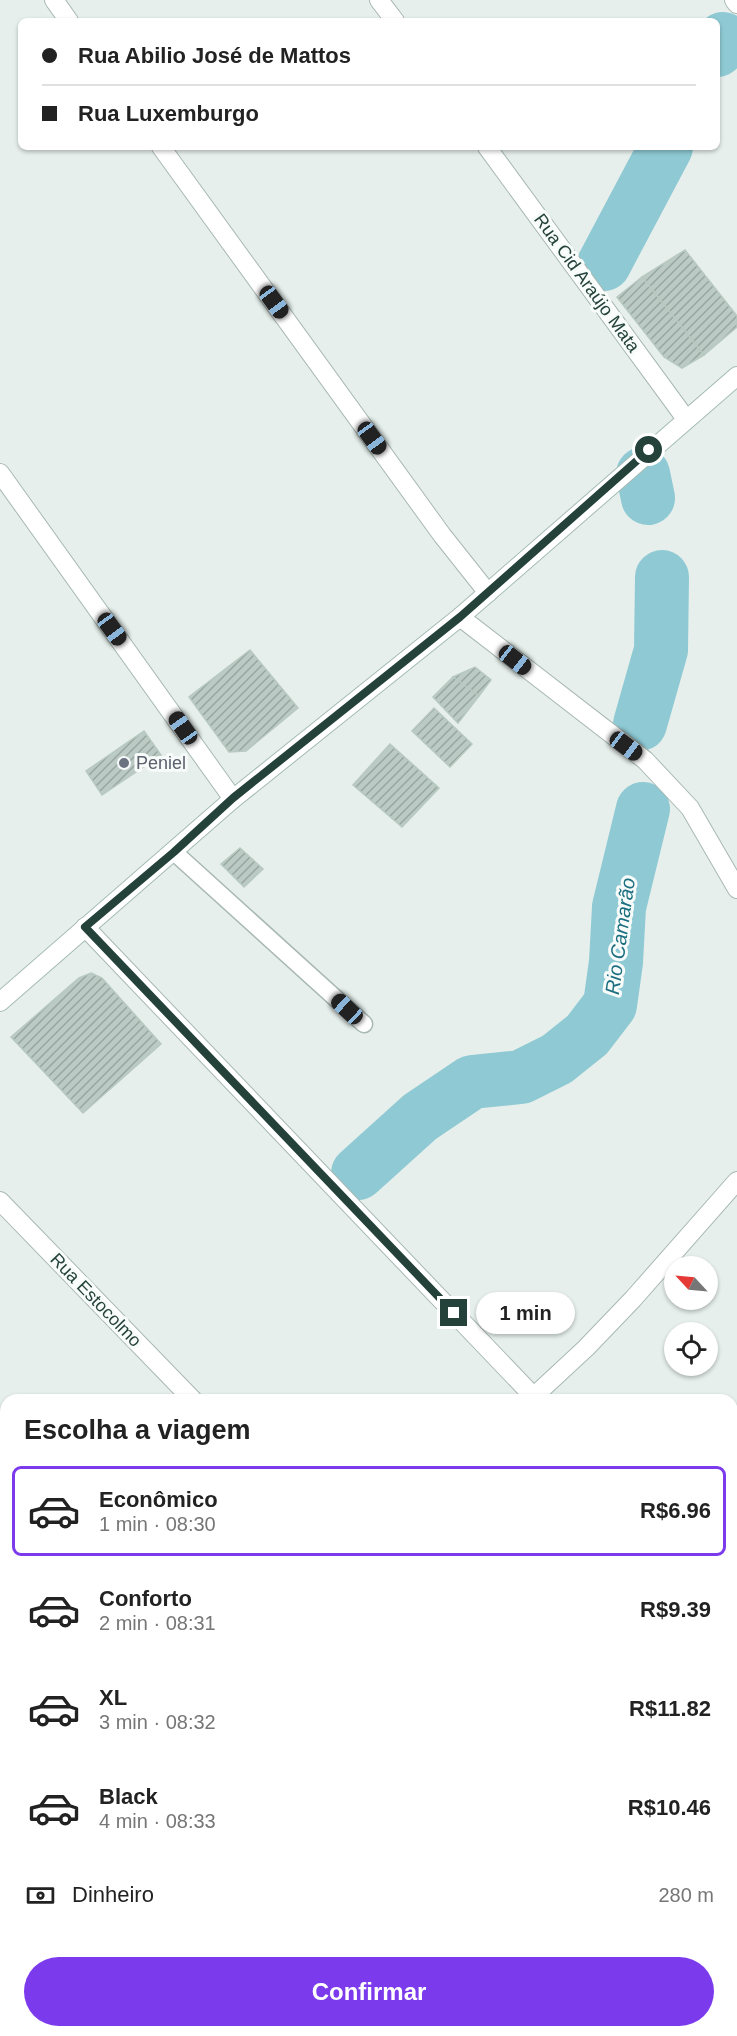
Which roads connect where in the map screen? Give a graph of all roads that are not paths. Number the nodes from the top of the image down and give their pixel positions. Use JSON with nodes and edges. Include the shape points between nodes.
{"nodes":[{"id":1,"x":54,"y":0,"type":"edge"},
{"id":2,"x":379,"y":0,"type":"edge"},
{"id":3,"x":734,"y":0,"type":"edge"},
{"id":4,"x":737,"y":4,"type":"edge"},
{"id":5,"x":67,"y":18,"type":"edge"},
{"id":6,"x":393,"y":18,"type":"edge"},
{"id":7,"x":163,"y":150,"type":"edge"},
{"id":8,"x":489,"y":150,"type":"edge"},
{"id":9,"x":737,"y":376,"type":"edge"},
{"id":10,"x":686,"y":419,"type":"junction"},
{"id":11,"x":0,"y":473,"type":"edge"},
{"id":12,"x":488,"y":593,"type":"junction"},
{"id":13,"x":460,"y":617,"type":"junction"},
{"id":14,"x":233,"y":798,"type":"junction"},
{"id":15,"x":174,"y":852,"type":"junction"},
{"id":16,"x":737,"y":889,"type":"edge"},
{"id":17,"x":85,"y":927,"type":"junction"},
{"id":18,"x":0,"y":1002,"type":"edge"},
{"id":19,"x":364,"y":1024,"type":"dead end"},
{"id":20,"x":737,"y":1181,"type":"edge"},
{"id":21,"x":0,"y":1201,"type":"edge"},
{"id":22,"x":187,"y":1394,"type":"edge"},
{"id":23,"x":528,"y":1394,"type":"edge"},
{"id":24,"x":536,"y":1394,"type":"edge"}],
"edges":[{"from":1,"to":5,"type":"street"},
{"from":2,"to":6,"type":"street"},
{"from":3,"to":4,"type":"street"},
{"from":7,"to":12,"type":"street"},
{"from":8,"to":10,"type":"street","name":"Rua Cid Araújo Mata"},
{"from":9,"to":10,"type":"street"},
{"from":10,"to":12,"type":"street"},
{"from":11,"to":14,"type":"street"},
{"from":12,"to":13,"type":"street"},
{"from":13,"to":14,"type":"street"},
{"from":13,"to":16,"type":"street","via":[[645,760],[690,807]]},
{"from":14,"to":15,"type":"street"},
{"from":15,"to":17,"type":"street"},
{"from":15,"to":19,"type":"lane"},
{"from":17,"to":18,"type":"street"},
{"from":17,"to":23,"type":"street"},
{"from":20,"to":24,"type":"street","via":[[633,1299]]},
{"from":21,"to":22,"type":"street","name":"Rua Estocolmo"}]}
